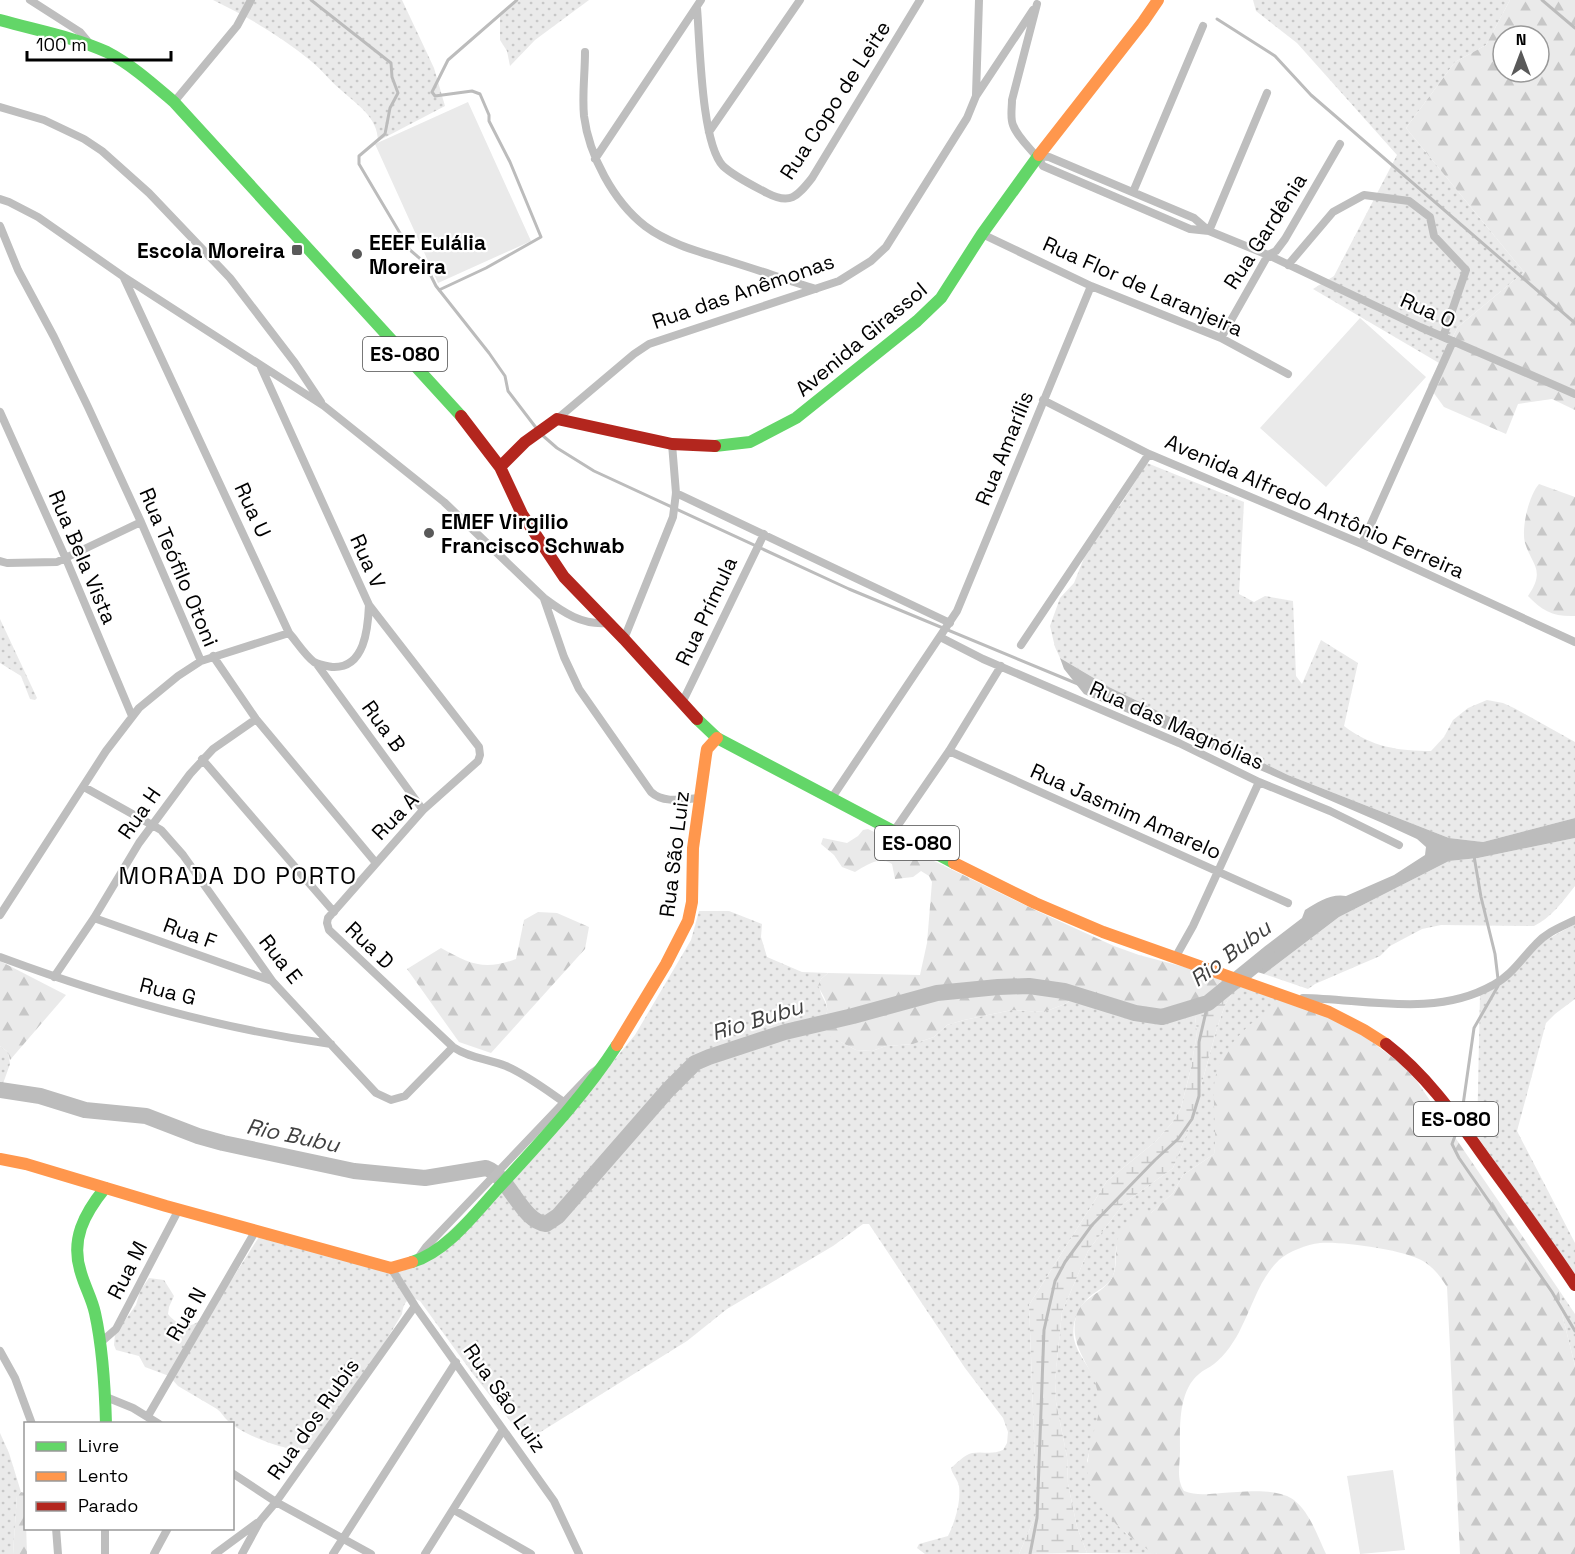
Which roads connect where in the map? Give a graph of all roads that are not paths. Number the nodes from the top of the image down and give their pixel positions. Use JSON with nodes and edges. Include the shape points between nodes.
{"nodes":[{"id":1,"x":30,"y":0,"type":"edge"},
{"id":2,"x":251,"y":0,"type":"edge"},
{"id":3,"x":800,"y":0,"type":"edge"},
{"id":4,"x":920,"y":0,"type":"edge"},
{"id":5,"x":979,"y":0,"type":"edge"},
{"id":6,"x":1158,"y":0,"type":"edge"},
{"id":7,"x":1039,"y":2,"type":"edge"},
{"id":8,"x":699,"y":4,"type":"edge"},
{"id":9,"x":0,"y":20,"type":"edge"},
{"id":10,"x":1203,"y":26,"type":"dead end"},
{"id":11,"x":92,"y":47,"type":"junction"},
{"id":12,"x":585,"y":52,"type":"dead end"},
{"id":13,"x":1267,"y":93,"type":"dead end"},
{"id":14,"x":976,"y":96,"type":"junction"},
{"id":15,"x":174,"y":102,"type":"junction"},
{"id":16,"x":0,"y":107,"type":"edge"},
{"id":17,"x":709,"y":132,"type":"junction"},
{"id":18,"x":1340,"y":144,"type":"dead end"},
{"id":19,"x":1038,"y":156,"type":"junction"},
{"id":20,"x":595,"y":159,"type":"junction"},
{"id":21,"x":1133,"y":192,"type":"junction"},
{"id":22,"x":0,"y":199,"type":"edge"},
{"id":23,"x":0,"y":226,"type":"edge"},
{"id":24,"x":1209,"y":231,"type":"junction"},
{"id":25,"x":982,"y":234,"type":"junction"},
{"id":26,"x":1268,"y":255,"type":"junction"},
{"id":27,"x":1288,"y":265,"type":"junction"},
{"id":28,"x":124,"y":277,"type":"junction"},
{"id":29,"x":1091,"y":286,"type":"junction"},
{"id":30,"x":816,"y":289,"type":"junction"},
{"id":31,"x":1443,"y":337,"type":"junction"},
{"id":32,"x":1221,"y":338,"type":"junction"},
{"id":33,"x":1453,"y":341,"type":"junction"},
{"id":34,"x":261,"y":367,"type":"junction"},
{"id":35,"x":1288,"y":374,"type":"dead end"},
{"id":36,"x":1575,"y":394,"type":"edge"},
{"id":37,"x":1043,"y":400,"type":"junction"},
{"id":38,"x":324,"y":406,"type":"junction"},
{"id":39,"x":0,"y":412,"type":"edge"},
{"id":40,"x":557,"y":419,"type":"junction"},
{"id":41,"x":672,"y":444,"type":"junction"},
{"id":42,"x":1149,"y":454,"type":"junction"},
{"id":43,"x":500,"y":467,"type":"junction"},
{"id":44,"x":676,"y":497,"type":"junction"},
{"id":45,"x":141,"y":522,"type":"junction"},
{"id":46,"x":762,"y":537,"type":"junction"},
{"id":47,"x":1362,"y":544,"type":"junction"},
{"id":48,"x":66,"y":559,"type":"junction"},
{"id":49,"x":0,"y":561,"type":"edge"},
{"id":50,"x":544,"y":598,"type":"junction"},
{"id":51,"x":369,"y":605,"type":"junction"},
{"id":52,"x":607,"y":623,"type":"junction"},
{"id":53,"x":945,"y":630,"type":"junction"},
{"id":54,"x":290,"y":633,"type":"junction"},
{"id":55,"x":624,"y":639,"type":"junction"},
{"id":56,"x":1575,"y":642,"type":"edge"},
{"id":57,"x":1021,"y":645,"type":"dead end"},
{"id":58,"x":213,"y":656,"type":"junction"},
{"id":59,"x":201,"y":661,"type":"junction"},
{"id":60,"x":316,"y":663,"type":"junction"},
{"id":61,"x":1001,"y":666,"type":"junction"},
{"id":62,"x":682,"y":703,"type":"junction"},
{"id":63,"x":132,"y":716,"type":"junction"},
{"id":64,"x":256,"y":719,"type":"junction"},
{"id":65,"x":717,"y":738,"type":"junction"},
{"id":66,"x":479,"y":747,"type":"joint"},
{"id":67,"x":949,"y":751,"type":"junction"},
{"id":68,"x":202,"y":759,"type":"junction"},
{"id":69,"x":1259,"y":782,"type":"junction"},
{"id":70,"x":84,"y":787,"type":"junction"},
{"id":71,"x":700,"y":798,"type":"junction"},
{"id":72,"x":831,"y":799,"type":"junction"},
{"id":73,"x":423,"y":810,"type":"junction"},
{"id":74,"x":152,"y":824,"type":"junction"},
{"id":75,"x":894,"y":831,"type":"junction"},
{"id":76,"x":1399,"y":846,"type":"dead end"},
{"id":77,"x":376,"y":863,"type":"junction"},
{"id":78,"x":1217,"y":872,"type":"junction"},
{"id":79,"x":1288,"y":903,"type":"dead end"},
{"id":80,"x":334,"y":912,"type":"junction"},
{"id":81,"x":0,"y":915,"type":"edge"},
{"id":82,"x":94,"y":918,"type":"junction"},
{"id":83,"x":1575,"y":920,"type":"edge"},
{"id":84,"x":0,"y":957,"type":"edge"},
{"id":85,"x":1175,"y":958,"type":"junction"},
{"id":86,"x":54,"y":977,"type":"junction"},
{"id":87,"x":273,"y":982,"type":"junction"},
{"id":88,"x":1295,"y":998,"type":"junction"},
{"id":89,"x":331,"y":1044,"type":"junction"},
{"id":90,"x":453,"y":1047,"type":"junction"},
{"id":91,"x":567,"y":1104,"type":"junction"},
{"id":92,"x":0,"y":1159,"type":"edge"},
{"id":93,"x":105,"y":1188,"type":"junction"},
{"id":94,"x":179,"y":1209,"type":"junction"},
{"id":95,"x":256,"y":1230,"type":"junction"},
{"id":96,"x":391,"y":1268,"type":"junction"},
{"id":97,"x":1575,"y":1285,"type":"edge"},
{"id":98,"x":415,"y":1306,"type":"junction"},
{"id":99,"x":100,"y":1343,"type":"junction"},
{"id":100,"x":0,"y":1351,"type":"edge"},
{"id":101,"x":456,"y":1362,"type":"junction"},
{"id":102,"x":106,"y":1397,"type":"junction"},
{"id":103,"x":148,"y":1416,"type":"junction"},
{"id":104,"x":31,"y":1422,"type":"edge"},
{"id":105,"x":106,"y":1422,"type":"edge"},
{"id":106,"x":156,"y":1422,"type":"edge"},
{"id":107,"x":502,"y":1430,"type":"junction"},
{"id":108,"x":234,"y":1474,"type":"edge"},
{"id":109,"x":276,"y":1502,"type":"junction"},
{"id":110,"x":454,"y":1510,"type":"junction"},
{"id":111,"x":260,"y":1521,"type":"junction"},
{"id":112,"x":56,"y":1530,"type":"edge"},
{"id":113,"x":105,"y":1530,"type":"edge"},
{"id":114,"x":167,"y":1530,"type":"edge"},
{"id":115,"x":343,"y":1538,"type":"junction"},
{"id":116,"x":58,"y":1554,"type":"edge"},
{"id":117,"x":105,"y":1554,"type":"edge"},
{"id":118,"x":154,"y":1554,"type":"edge"},
{"id":119,"x":215,"y":1554,"type":"edge"},
{"id":120,"x":242,"y":1554,"type":"edge"},
{"id":121,"x":333,"y":1554,"type":"edge"},
{"id":122,"x":371,"y":1554,"type":"edge"},
{"id":123,"x":425,"y":1554,"type":"edge"},
{"id":124,"x":531,"y":1554,"type":"edge"},
{"id":125,"x":579,"y":1554,"type":"edge"}],
"edges":[{"from":1,"to":11,"type":"street","via":[[80,32]]},
{"from":2,"to":15,"type":"street","via":[[237,26]]},
{"from":3,"to":17,"type":"street"},
{"from":4,"to":17,"type":"street","name":"Rua Copo de Leite","via":[[801,192],[779,199],[748,183],[723,166]]},
{"from":5,"to":14,"type":"street"},
{"from":6,"to":19,"type":"street","name":"Avenida Girassol"},
{"from":7,"to":14,"type":"street","name":"Rua das Anêmonas"},
{"from":7,"to":19,"type":"street","via":[[1011,114],[1012,125]]},
{"from":8,"to":17,"type":"street","name":"Rua Copo de Leite"},
{"from":8,"to":20,"type":"street"},
{"from":9,"to":11,"type":"street","number":"ES-080"},
{"from":10,"to":21,"type":"street"},
{"from":11,"to":15,"type":"street","number":"ES-080","via":[[137,70]]},
{"from":12,"to":20,"type":"street","via":[[584,116]]},
{"from":13,"to":24,"type":"street"},
{"from":14,"to":30,"type":"street","name":"Rua das Anêmonas","via":[[967,118],[886,247],[847,276]]},
{"from":15,"to":43,"type":"street","number":"ES-080","via":[[453,405]]},
{"from":16,"to":38,"type":"street","via":[[44,120],[84,139],[150,193],[230,278]]},
{"from":18,"to":26,"type":"street","name":"Rua Gardênia","via":[[1285,239]]},
{"from":19,"to":21,"type":"street"},
{"from":19,"to":24,"type":"street","via":[[1043,166],[1190,229]]},
{"from":19,"to":25,"type":"street","name":"Avenida Girassol"},
{"from":20,"to":30,"type":"street","via":[[631,212],[667,238],[684,247]]},
{"from":21,"to":24,"type":"street","via":[[1194,218]]},
{"from":22,"to":28,"type":"street","via":[[38,217]]},
{"from":23,"to":45,"type":"street","name":"Rua Teófilo Otoni"},
{"from":24,"to":26,"type":"street","name":"Rua O"},
{"from":25,"to":29,"type":"street","name":"Rua Flor de Laranjeira"},
{"from":25,"to":41,"type":"street","name":"Avenida Girassol","via":[[942,298],[796,418],[750,442],[736,445]]},
{"from":26,"to":27,"type":"street","name":"Rua O"},
{"from":26,"to":32,"type":"street","name":"Rua Gardênia"},
{"from":27,"to":31,"type":"street","name":"Rua O"},
{"from":27,"to":31,"type":"street","via":[[1333,212],[1364,195],[1409,201],[1430,217],[1434,236],[1466,270]]},
{"from":28,"to":34,"type":"street"},
{"from":28,"to":54,"type":"street","name":"Rua U"},
{"from":29,"to":32,"type":"street","name":"Rua Flor de Laranjeira"},
{"from":29,"to":37,"type":"street","name":"Rua Amarílis"},
{"from":30,"to":40,"type":"street","name":"Rua das Anêmonas","via":[[650,344]]},
{"from":31,"to":33,"type":"street","name":"Rua O"},
{"from":32,"to":35,"type":"street","name":"Rua Flor de Laranjeira"},
{"from":33,"to":36,"type":"street","name":"Rua O"},
{"from":33,"to":47,"type":"street"},
{"from":34,"to":38,"type":"street"},
{"from":34,"to":51,"type":"street","name":"Rua V"},
{"from":37,"to":42,"type":"street","name":"Avenida Alfredo Antônio Ferreira"},
{"from":37,"to":53,"type":"street","name":"Rua Amarílis","via":[[957,611]]},
{"from":38,"to":50,"type":"street","via":[[444,502]]},
{"from":39,"to":48,"type":"street","name":"Rua Bela Vista"},
{"from":40,"to":41,"type":"street","name":"Avenida Girassol"},
{"from":40,"to":43,"type":"street","name":"Rua das Anêmonas","via":[[525,442]]},
{"from":41,"to":44,"type":"street"},
{"from":42,"to":47,"type":"street","name":"Avenida Alfredo Antônio Ferreira"},
{"from":42,"to":57,"type":"street"},
{"from":43,"to":52,"type":"street","number":"ES-080","via":[[522,514],[564,577]]},
{"from":44,"to":46,"type":"street","name":"Rua das Magnólias"},
{"from":44,"to":55,"type":"street","via":[[673,517]]},
{"from":45,"to":48,"type":"street"},
{"from":45,"to":59,"type":"street","name":"Rua Teófilo Otoni"},
{"from":46,"to":53,"type":"street","name":"Rua das Magnólias"},
{"from":46,"to":62,"type":"street","name":"Rua Prímula"},
{"from":47,"to":56,"type":"street","name":"Avenida Alfredo Antônio Ferreira"},
{"from":48,"to":49,"type":"street","via":[[46,563]]},
{"from":48,"to":63,"type":"street","name":"Rua Bela Vista"},
{"from":50,"to":52,"type":"street","via":[[580,620]]},
{"from":50,"to":71,"type":"street","via":[[579,689],[651,792],[664,799]]},
{"from":51,"to":60,"type":"street","via":[[368,627],[359,654],[337,667]]},
{"from":51,"to":66,"type":"street","name":"Rua V"},
{"from":52,"to":55,"type":"street","number":"ES-080"},
{"from":53,"to":61,"type":"street","name":"Rua das Magnólias"},
{"from":53,"to":72,"type":"street","name":"Rua Amarílis"},
{"from":54,"to":58,"type":"street"},
{"from":54,"to":60,"type":"street","name":"Rua U"},
{"from":55,"to":62,"type":"street","number":"ES-080"},
{"from":58,"to":59,"type":"street"},
{"from":58,"to":64,"type":"street"},
{"from":59,"to":63,"type":"street","name":"Rua Teófilo Otoni"},
{"from":60,"to":73,"type":"street","name":"Rua B"},
{"from":61,"to":67,"type":"street"},
{"from":61,"to":69,"type":"street","name":"Rua das Magnólias"},
{"from":62,"to":65,"type":"street","number":"ES-080"},
{"from":63,"to":70,"type":"street","name":"Rua Teófilo Otoni"},
{"from":64,"to":68,"type":"street","name":"Rua H"},
{"from":64,"to":77,"type":"street"},
{"from":65,"to":71,"type":"street","name":"Rua São Luiz","via":[[707,749]]},
{"from":65,"to":72,"type":"street","number":"ES-080"},
{"from":66,"to":73,"type":"street","name":"Rua A","via":[[478,761]]},
{"from":67,"to":75,"type":"street"},
{"from":67,"to":78,"type":"street","name":"Rua Jasmim Amarelo"},
{"from":68,"to":74,"type":"street","name":"Rua H"},
{"from":68,"to":80,"type":"street","name":"Rua D"},
{"from":69,"to":76,"type":"street","name":"Rua das Magnólias"},
{"from":69,"to":78,"type":"street"},
{"from":70,"to":74,"type":"street","name":"Rua E"},
{"from":70,"to":81,"type":"street","name":"Rua Teófilo Otoni"},
{"from":71,"to":91,"type":"street","name":"Rua São Luiz","via":[[688,921],[616,1047],[596,1077]]},
{"from":72,"to":75,"type":"street","number":"ES-080"},
{"from":73,"to":77,"type":"street","name":"Rua A"},
{"from":74,"to":82,"type":"street","name":"Rua H"},
{"from":74,"to":87,"type":"street","name":"Rua E","via":[[183,855]]},
{"from":75,"to":85,"type":"street","number":"ES-080","via":[[1010,891]]},
{"from":77,"to":80,"type":"street","name":"Rua A"},
{"from":78,"to":79,"type":"street","name":"Rua Jasmim Amarelo"},
{"from":78,"to":85,"type":"street"},
{"from":80,"to":90,"type":"street","name":"Rua D","via":[[327,923],[331,934]]},
{"from":82,"to":86,"type":"street","name":"Rua H"},
{"from":82,"to":87,"type":"street","name":"Rua F"},
{"from":83,"to":88,"type":"street","via":[[1542,938],[1502,980],[1462,997],[1425,1004]]},
{"from":84,"to":86,"type":"street","name":"Rua G"},
{"from":85,"to":88,"type":"street","number":"ES-080"},
{"from":86,"to":89,"type":"street","name":"Rua G","via":[[140,1003],[289,1039]]},
{"from":87,"to":89,"type":"street","name":"Rua E"},
{"from":88,"to":97,"type":"street","number":"ES-080","via":[[1347,1020],[1398,1053],[1469,1136]]},
{"from":89,"to":90,"type":"street","name":"Rua E","via":[[376,1093],[391,1100],[405,1096]]},
{"from":90,"to":91,"type":"street","name":"Rua D","via":[[521,1073]]},
{"from":91,"to":96,"type":"street","name":"Rua São Luiz","via":[[439,1248],[426,1258]]},
{"from":92,"to":93,"type":"street"},
{"from":93,"to":94,"type":"street"},
{"from":93,"to":99,"type":"street","via":[[84,1215],[77,1246]]},
{"from":94,"to":95,"type":"street"},
{"from":94,"to":99,"type":"street","name":"Rua M","via":[[116,1329]]},
{"from":95,"to":96,"type":"street"},
{"from":95,"to":103,"type":"street","name":"Rua N"},
{"from":96,"to":98,"type":"street","name":"Rua São Luiz"},
{"from":98,"to":101,"type":"street","name":"Rua São Luiz"},
{"from":98,"to":109,"type":"street","name":"Rua dos Rubis"},
{"from":99,"to":102,"type":"street"},
{"from":100,"to":104,"type":"street"},
{"from":101,"to":107,"type":"street","name":"Rua São Luiz"},
{"from":101,"to":115,"type":"street"},
{"from":102,"to":103,"type":"street"},
{"from":102,"to":105,"type":"street"},
{"from":103,"to":106,"type":"street"},
{"from":107,"to":110,"type":"street"},
{"from":107,"to":125,"type":"street","name":"Rua São Luiz","via":[[554,1501]]},
{"from":108,"to":109,"type":"street"},
{"from":109,"to":111,"type":"street","name":"Rua dos Rubis"},
{"from":109,"to":115,"type":"street"},
{"from":110,"to":123,"type":"street"},
{"from":110,"to":124,"type":"street"},
{"from":111,"to":119,"type":"street"},
{"from":111,"to":120,"type":"street","name":"Rua dos Rubis"},
{"from":112,"to":116,"type":"street"},
{"from":113,"to":117,"type":"street"},
{"from":114,"to":118,"type":"street"},
{"from":115,"to":121,"type":"street"},
{"from":115,"to":122,"type":"street"}]}
